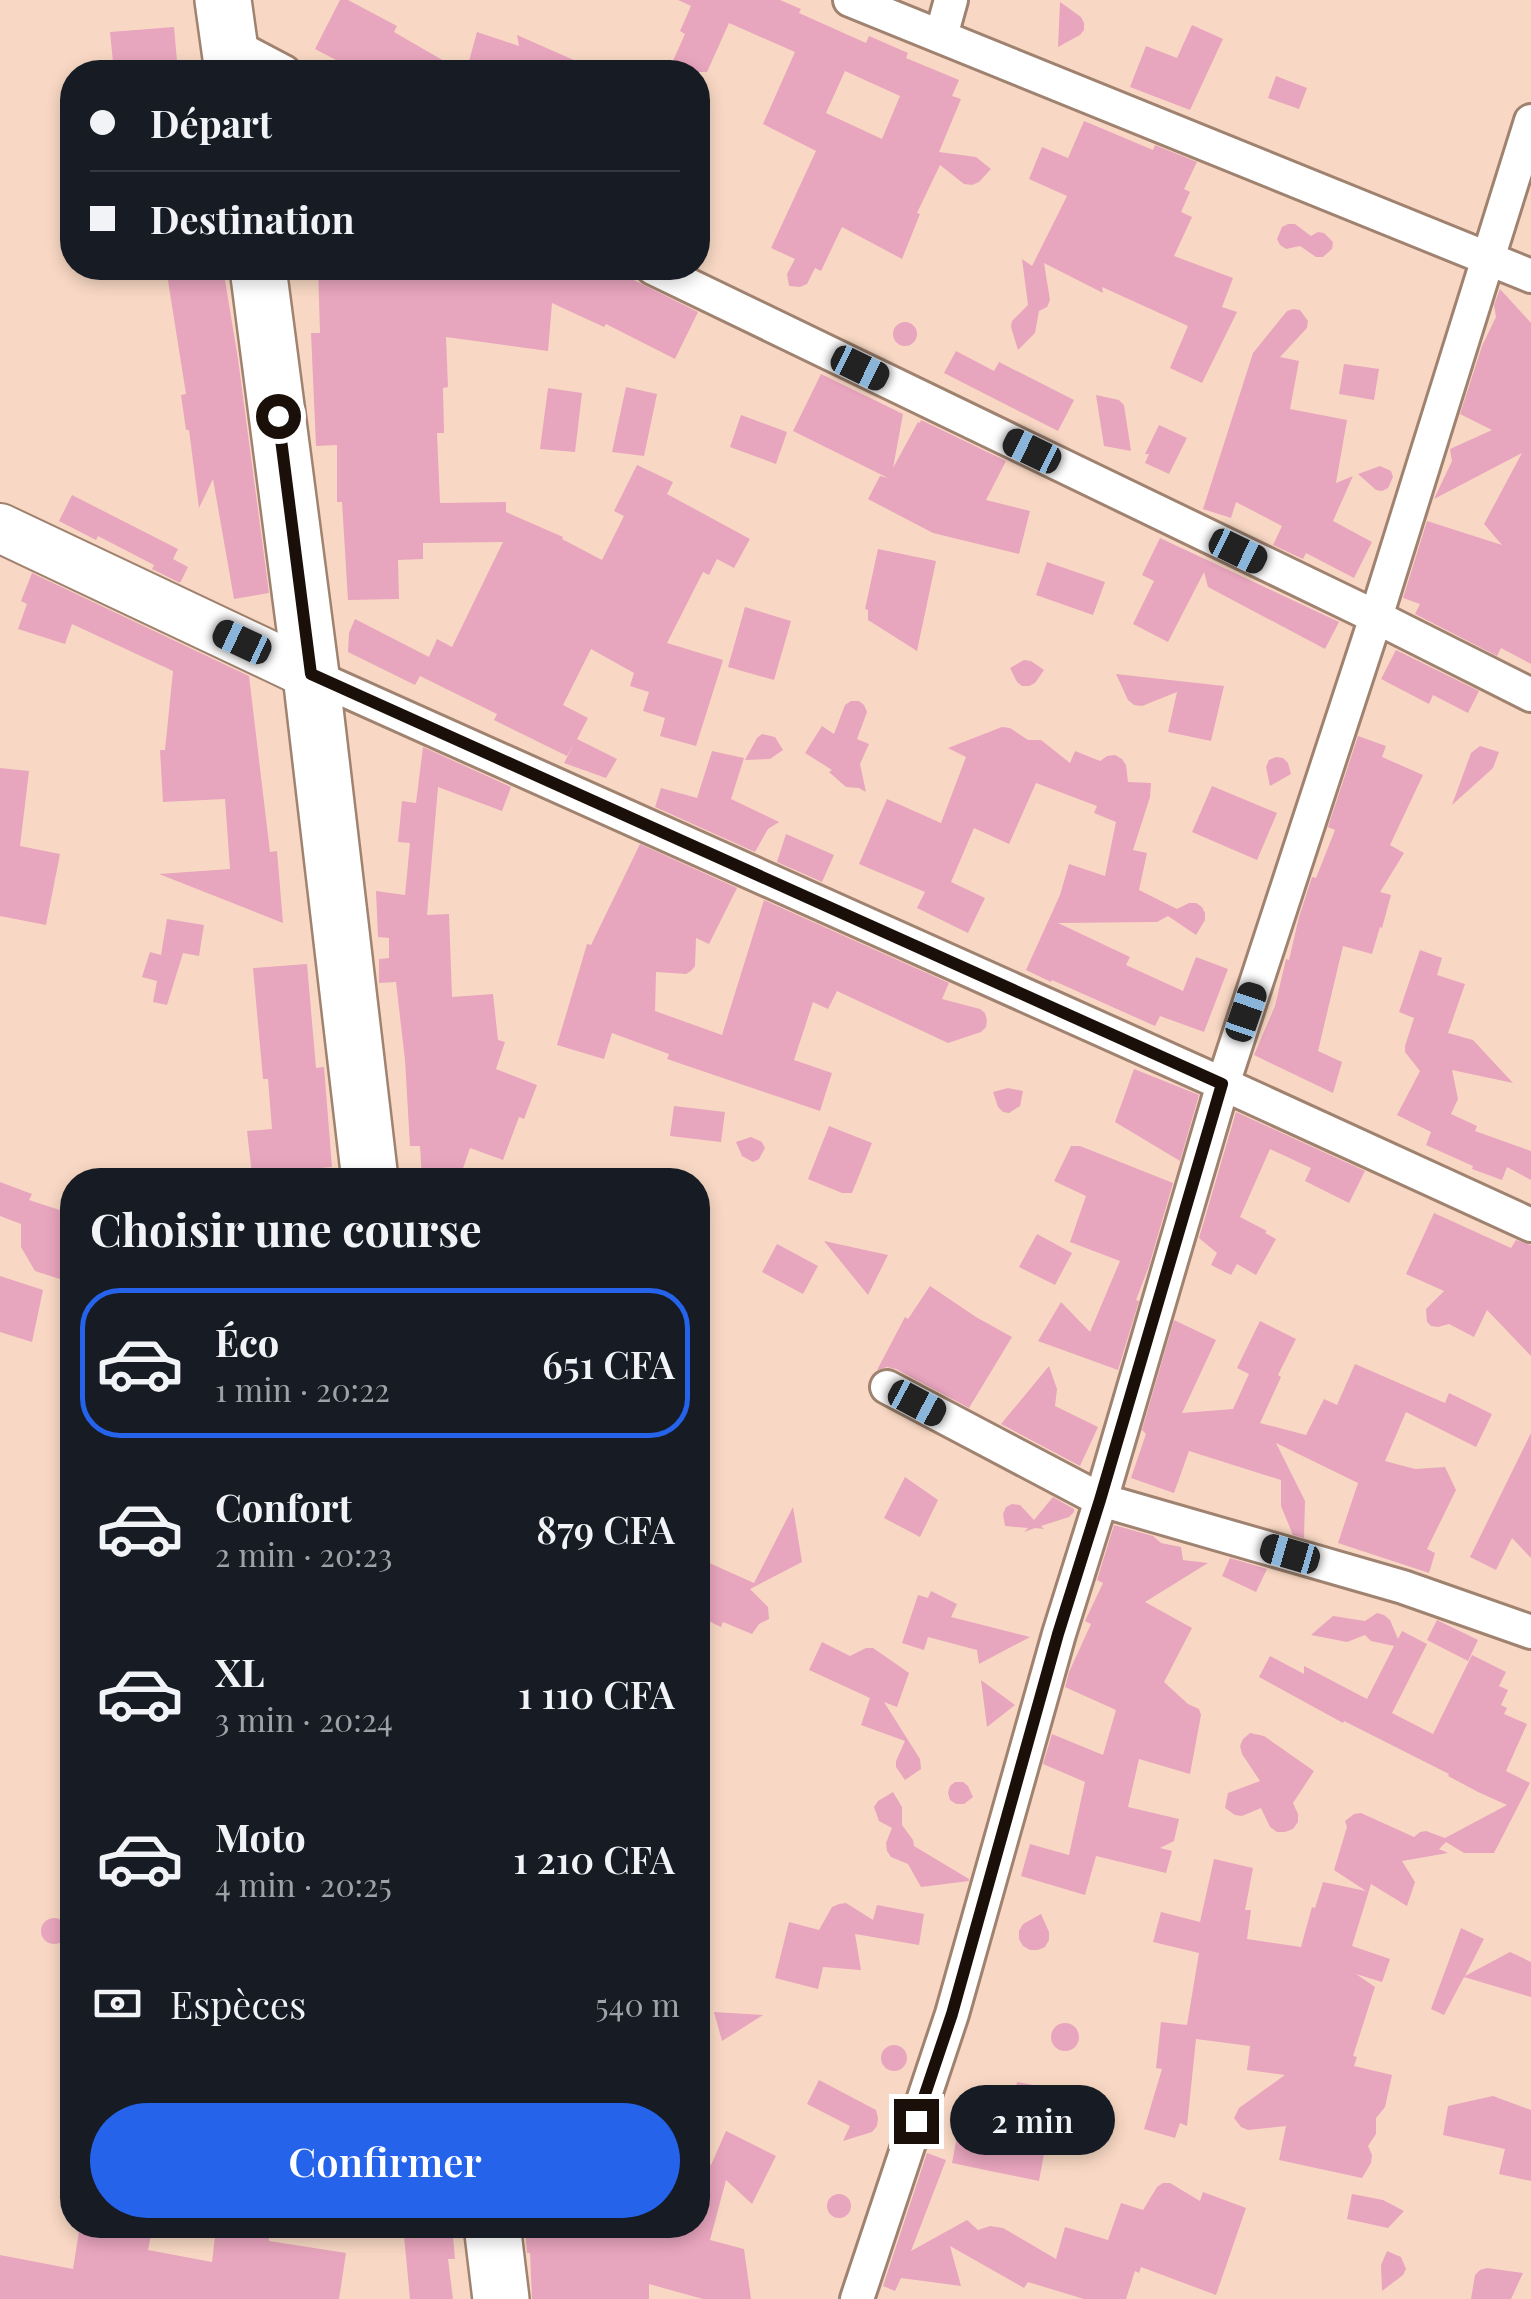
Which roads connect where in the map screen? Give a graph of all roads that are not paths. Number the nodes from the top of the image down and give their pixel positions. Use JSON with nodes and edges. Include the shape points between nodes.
{"nodes":[{"id":1,"x":850,"y":0,"type":"edge"},
{"id":2,"x":951,"y":0,"type":"edge"},
{"id":3,"x":941,"y":36,"type":"junction"},
{"id":4,"x":228,"y":38,"type":"edge"},
{"id":5,"x":264,"y":60,"type":"edge"},
{"id":6,"x":1531,"y":121,"type":"edge"},
{"id":7,"x":1489,"y":259,"type":"junction"},
{"id":8,"x":1531,"y":276,"type":"edge"},
{"id":9,"x":260,"y":280,"type":"edge"},
{"id":10,"x":679,"y":280,"type":"edge"},
{"id":11,"x":0,"y":528,"type":"edge"},
{"id":12,"x":1376,"y":617,"type":"junction"},
{"id":13,"x":311,"y":674,"type":"junction"},
{"id":14,"x":1531,"y":695,"type":"edge"},
{"id":15,"x":1222,"y":1084,"type":"junction"},
{"id":16,"x":369,"y":1168,"type":"edge"},
{"id":17,"x":1531,"y":1225,"type":"edge"},
{"id":18,"x":887,"y":1387,"type":"dead end"},
{"id":19,"x":1100,"y":1500,"type":"junction"},
{"id":20,"x":1531,"y":1632,"type":"edge"},
{"id":21,"x":494,"y":2238,"type":"edge"},
{"id":22,"x":501,"y":2299,"type":"edge"},
{"id":23,"x":858,"y":2299,"type":"edge"}],
"edges":[{"from":1,"to":3,"type":"street"},
{"from":2,"to":3,"type":"street"},
{"from":3,"to":7,"type":"street"},
{"from":4,"to":5,"type":"street"},
{"from":6,"to":7,"type":"street"},
{"from":7,"to":8,"type":"street"},
{"from":7,"to":12,"type":"street"},
{"from":9,"to":13,"type":"highway"},
{"from":10,"to":12,"type":"street"},
{"from":11,"to":13,"type":"main road"},
{"from":12,"to":14,"type":"street"},
{"from":12,"to":15,"type":"street"},
{"from":13,"to":15,"type":"street"},
{"from":13,"to":16,"type":"highway"},
{"from":15,"to":17,"type":"street"},
{"from":15,"to":19,"type":"street"},
{"from":18,"to":19,"type":"street"},
{"from":19,"to":20,"type":"street","via":[[1403,1586]]},
{"from":19,"to":23,"type":"street","via":[[952,2014]]},
{"from":21,"to":22,"type":"highway"}]}
